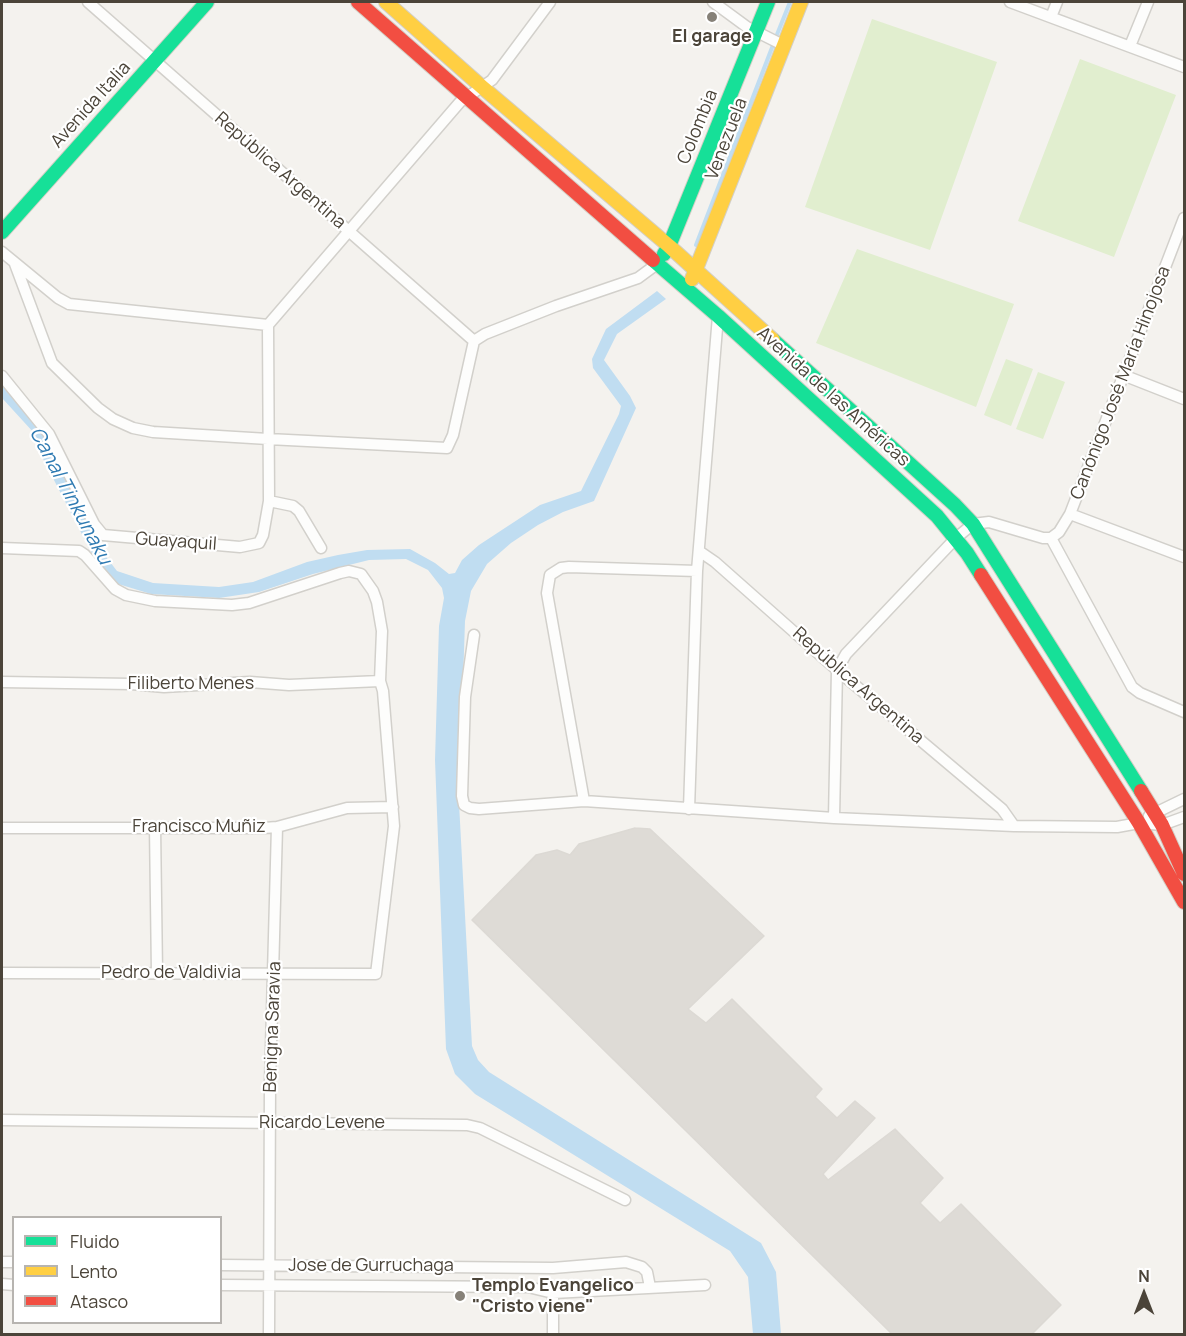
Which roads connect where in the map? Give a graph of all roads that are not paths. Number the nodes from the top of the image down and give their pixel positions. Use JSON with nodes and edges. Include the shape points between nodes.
{"nodes":[{"id":1,"x":88,"y":2,"type":"edge"},
{"id":2,"x":207,"y":2,"type":"edge"},
{"id":3,"x":358,"y":2,"type":"edge"},
{"id":4,"x":386,"y":2,"type":"edge"},
{"id":5,"x":550,"y":2,"type":"edge"},
{"id":6,"x":713,"y":2,"type":"edge"},
{"id":7,"x":768,"y":2,"type":"edge"},
{"id":8,"x":801,"y":2,"type":"edge"},
{"id":9,"x":1010,"y":2,"type":"edge"},
{"id":10,"x":1057,"y":2,"type":"edge"},
{"id":11,"x":1148,"y":2,"type":"edge"},
{"id":12,"x":1051,"y":17,"type":"junction"},
{"id":13,"x":756,"y":33,"type":"junction"},
{"id":14,"x":783,"y":45,"type":"junction"},
{"id":15,"x":1130,"y":46,"type":"junction"},
{"id":16,"x":154,"y":61,"type":"junction"},
{"id":17,"x":1185,"y":67,"type":"edge"},
{"id":18,"x":482,"y":87,"type":"junction"},
{"id":19,"x":467,"y":96,"type":"junction"},
{"id":20,"x":1185,"y":218,"type":"edge"},
{"id":21,"x":348,"y":230,"type":"junction"},
{"id":22,"x":2,"y":232,"type":"edge"},
{"id":23,"x":1180,"y":241,"type":"edge"},
{"id":24,"x":669,"y":246,"type":"junction"},
{"id":25,"x":2,"y":252,"type":"edge"},
{"id":26,"x":15,"y":264,"type":"junction"},
{"id":27,"x":657,"y":264,"type":"junction"},
{"id":28,"x":695,"y":270,"type":"junction"},
{"id":29,"x":688,"y":291,"type":"junction"},
{"id":30,"x":717,"y":316,"type":"junction"},
{"id":31,"x":268,"y":325,"type":"junction"},
{"id":32,"x":474,"y":340,"type":"junction"},
{"id":33,"x":1123,"y":375,"type":"junction"},
{"id":34,"x":2,"y":376,"type":"edge"},
{"id":35,"x":1185,"y":399,"type":"edge"},
{"id":36,"x":268,"y":440,"type":"junction"},
{"id":37,"x":269,"y":501,"type":"junction"},
{"id":38,"x":1070,"y":514,"type":"junction"},
{"id":39,"x":973,"y":524,"type":"junction"},
{"id":40,"x":956,"y":538,"type":"junction"},
{"id":41,"x":1051,"y":538,"type":"junction"},
{"id":42,"x":2,"y":548,"type":"edge"},
{"id":43,"x":321,"y":548,"type":"dead end"},
{"id":44,"x":699,"y":551,"type":"junction"},
{"id":45,"x":1185,"y":557,"type":"edge"},
{"id":46,"x":697,"y":571,"type":"junction"},
{"id":47,"x":474,"y":635,"type":"dead end"},
{"id":48,"x":837,"y":670,"type":"junction"},
{"id":49,"x":380,"y":681,"type":"junction"},
{"id":50,"x":2,"y":682,"type":"edge"},
{"id":51,"x":1185,"y":712,"type":"edge"},
{"id":52,"x":1185,"y":799,"type":"edge"},
{"id":53,"x":584,"y":801,"type":"junction"},
{"id":54,"x":393,"y":807,"type":"junction"},
{"id":55,"x":689,"y":809,"type":"junction"},
{"id":56,"x":1185,"y":817,"type":"edge"},
{"id":57,"x":834,"y":818,"type":"junction"},
{"id":58,"x":1158,"y":819,"type":"junction"},
{"id":59,"x":1139,"y":823,"type":"junction"},
{"id":60,"x":1014,"y":826,"type":"junction"},
{"id":61,"x":155,"y":827,"type":"junction"},
{"id":62,"x":277,"y":827,"type":"junction"},
{"id":63,"x":2,"y":828,"type":"edge"},
{"id":64,"x":1185,"y":874,"type":"edge"},
{"id":65,"x":1185,"y":902,"type":"edge"},
{"id":66,"x":2,"y":973,"type":"edge"},
{"id":67,"x":157,"y":973,"type":"junction"},
{"id":68,"x":274,"y":974,"type":"junction"},
{"id":69,"x":2,"y":1120,"type":"edge"},
{"id":70,"x":271,"y":1123,"type":"junction"},
{"id":71,"x":625,"y":1200,"type":"dead end"},
{"id":72,"x":222,"y":1265,"type":"edge"},
{"id":73,"x":269,"y":1266,"type":"junction"},
{"id":74,"x":705,"y":1285,"type":"dead end"},
{"id":75,"x":222,"y":1286,"type":"edge"},
{"id":76,"x":269,"y":1286,"type":"junction"},
{"id":77,"x":651,"y":1287,"type":"junction"},
{"id":78,"x":553,"y":1293,"type":"junction"},
{"id":79,"x":269,"y":1335,"type":"edge"},
{"id":80,"x":553,"y":1335,"type":"edge"}],
"edges":[{"from":1,"to":16,"type":"street","name":"República Argentina"},
{"from":2,"to":16,"type":"main road","name":"Avenida Italia"},
{"from":3,"to":19,"type":"main road","name":"Avenida de las Américas"},
{"from":4,"to":18,"type":"main road","name":"Avenida de las Américas"},
{"from":5,"to":18,"type":"street","via":[[492,80]]},
{"from":6,"to":13,"type":"street"},
{"from":7,"to":13,"type":"main road","name":"Colombia"},
{"from":8,"to":14,"type":"main road","name":"Venezuela"},
{"from":9,"to":12,"type":"street"},
{"from":10,"to":12,"type":"street"},
{"from":11,"to":15,"type":"street"},
{"from":12,"to":15,"type":"street"},
{"from":13,"to":14,"type":"street"},
{"from":13,"to":24,"type":"main road","name":"Colombia"},
{"from":14,"to":28,"type":"main road","name":"Venezuela"},
{"from":15,"to":17,"type":"street"},
{"from":16,"to":21,"type":"street","name":"República Argentina"},
{"from":16,"to":22,"type":"main road","name":"Avenida Italia"},
{"from":18,"to":19,"type":"street"},
{"from":18,"to":24,"type":"main road","name":"Avenida de las Américas"},
{"from":19,"to":21,"type":"street"},
{"from":19,"to":27,"type":"main road","name":"Avenida de las Américas"},
{"from":20,"to":23,"type":"street","name":"Canónigo José María Hinojosa"},
{"from":21,"to":31,"type":"street"},
{"from":21,"to":32,"type":"street","name":"República Argentina"},
{"from":23,"to":33,"type":"street","name":"Canónigo José María Hinojosa"},
{"from":24,"to":27,"type":"main road","name":"Colombia"},
{"from":24,"to":28,"type":"main road","name":"Avenida de las Américas"},
{"from":25,"to":26,"type":"street"},
{"from":26,"to":31,"type":"street","via":[[69,304]]},
{"from":26,"to":36,"type":"street","via":[[52,363],[113,419],[153,432]]},
{"from":27,"to":29,"type":"main road","name":"Avenida de las Américas"},
{"from":27,"to":32,"type":"street","via":[[638,278]]},
{"from":28,"to":29,"type":"main road","name":"Venezuela"},
{"from":28,"to":39,"type":"main road","name":"Avenida de las Américas"},
{"from":29,"to":30,"type":"main road","name":"Avenida de las Américas"},
{"from":30,"to":40,"type":"main road","name":"Avenida de las Américas","via":[[937,516]]},
{"from":30,"to":44,"type":"street"},
{"from":31,"to":36,"type":"street"},
{"from":32,"to":36,"type":"street","via":[[447,448]]},
{"from":33,"to":35,"type":"street"},
{"from":33,"to":38,"type":"street","name":"Canónigo José María Hinojosa"},
{"from":34,"to":37,"type":"street","name":"Guayaquil","via":[[49,434],[103,535],[240,547],[259,543]]},
{"from":36,"to":37,"type":"street"},
{"from":37,"to":43,"type":"street","via":[[300,511]]},
{"from":38,"to":41,"type":"street","name":"Canónigo José María Hinojosa"},
{"from":38,"to":45,"type":"street"},
{"from":39,"to":40,"type":"street"},
{"from":39,"to":41,"type":"street","via":[[989,522]]},
{"from":39,"to":58,"type":"main road","name":"Avenida de las Américas"},
{"from":40,"to":48,"type":"street","via":[[846,654]]},
{"from":40,"to":59,"type":"main road","name":"Avenida de las Américas"},
{"from":41,"to":51,"type":"street","via":[[1132,687]]},
{"from":42,"to":49,"type":"street","via":[[79,551],[115,589],[155,601],[249,603],[340,573],[360,574],[372,591],[380,616]]},
{"from":44,"to":46,"type":"street"},
{"from":44,"to":48,"type":"street","name":"República Argentina"},
{"from":46,"to":53,"type":"street","via":[[569,567],[550,575],[547,593]]},
{"from":46,"to":55,"type":"street"},
{"from":47,"to":53,"type":"street","via":[[465,697],[464,805],[479,809]]},
{"from":48,"to":57,"type":"street"},
{"from":48,"to":60,"type":"street","name":"República Argentina","via":[[1002,809]]},
{"from":49,"to":50,"type":"street","name":"Filiberto Menes","via":[[164,687]]},
{"from":49,"to":54,"type":"street"},
{"from":52,"to":58,"type":"street"},
{"from":53,"to":55,"type":"street"},
{"from":54,"to":62,"type":"street","name":"Francisco Muñiz","via":[[358,806]]},
{"from":54,"to":68,"type":"street","name":"Pedro de Valdivia","via":[[394,834],[376,974]]},
{"from":55,"to":57,"type":"street"},
{"from":56,"to":58,"type":"street"},
{"from":57,"to":60,"type":"street"},
{"from":58,"to":59,"type":"street"},
{"from":58,"to":64,"type":"main road","name":"Avenida de las Américas"},
{"from":59,"to":60,"type":"street","via":[[1117,827]]},
{"from":59,"to":65,"type":"main road","name":"Avenida de las Américas"},
{"from":61,"to":62,"type":"street","name":"Francisco Muñiz"},
{"from":61,"to":63,"type":"street","name":"Francisco Muñiz"},
{"from":61,"to":67,"type":"street"},
{"from":62,"to":68,"type":"street","name":"Benigna Saravia"},
{"from":66,"to":67,"type":"street","name":"Pedro de Valdivia"},
{"from":67,"to":68,"type":"street","name":"Pedro de Valdivia"},
{"from":68,"to":70,"type":"street","name":"Benigna Saravia"},
{"from":69,"to":70,"type":"street","name":"Ricardo Levene"},
{"from":70,"to":71,"type":"street","name":"Ricardo Levene","via":[[467,1125]]},
{"from":70,"to":73,"type":"street","name":"Benigna Saravia"},
{"from":72,"to":73,"type":"street","name":"Jose de Gurruchaga"},
{"from":73,"to":76,"type":"street","name":"Benigna Saravia"},
{"from":73,"to":77,"type":"street","name":"Jose de Gurruchaga","via":[[553,1268],[626,1262],[647,1272]]},
{"from":74,"to":77,"type":"street","name":"Jose de Gurruchaga"},
{"from":75,"to":76,"type":"street","name":"Jose de Gurruchaga"},
{"from":76,"to":78,"type":"street","name":"Jose de Gurruchaga","via":[[528,1287]]},
{"from":76,"to":79,"type":"street","name":"Benigna Saravia"},
{"from":77,"to":78,"type":"street","name":"Jose de Gurruchaga"},
{"from":78,"to":80,"type":"street"}]}
